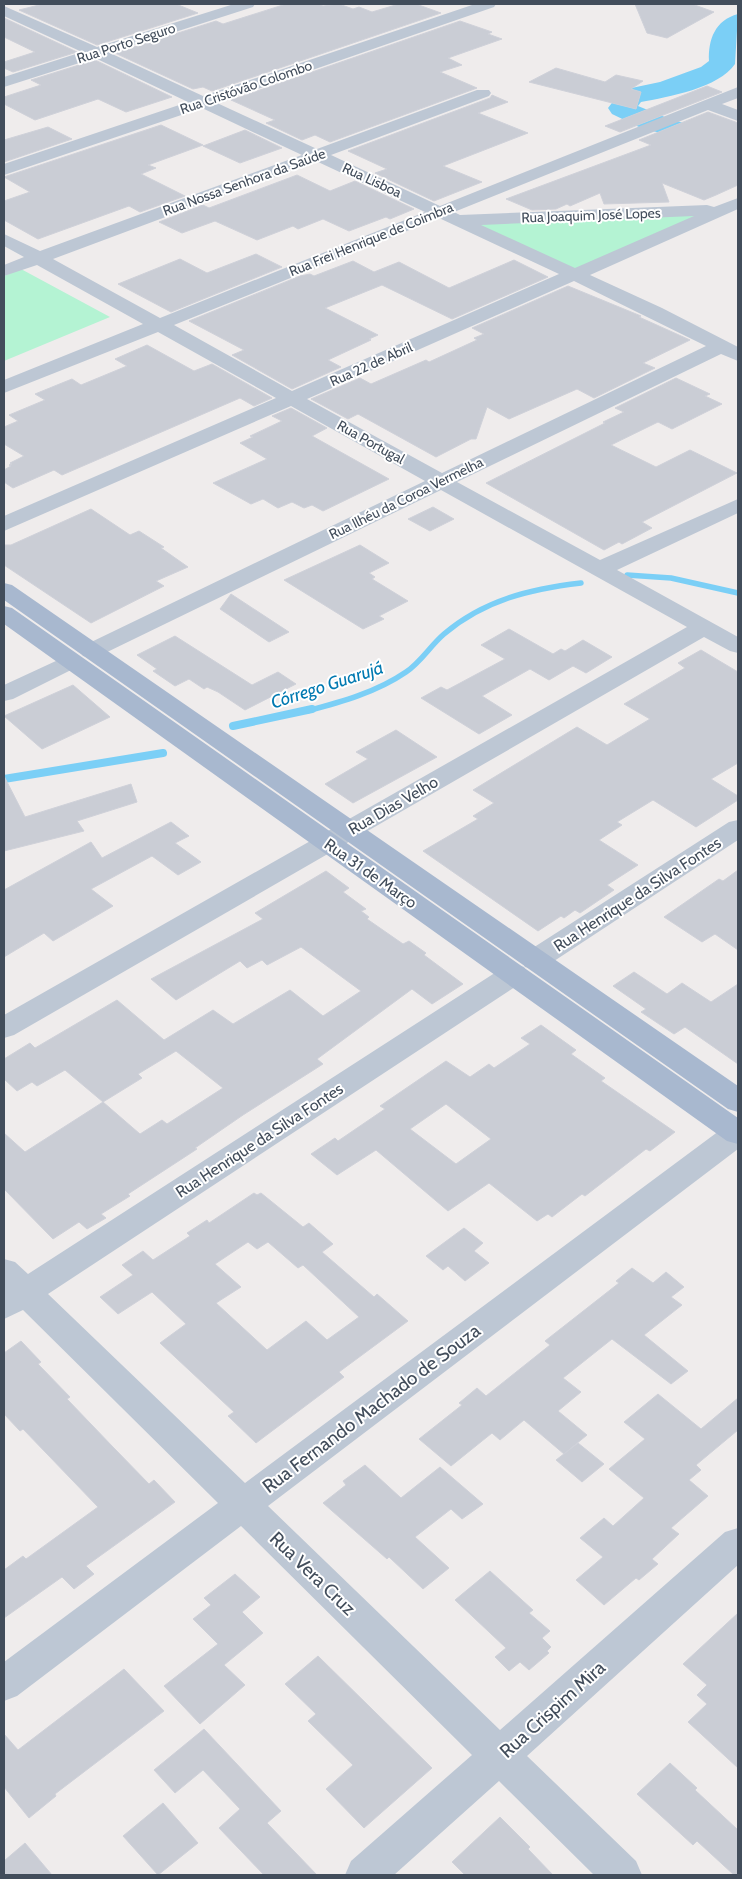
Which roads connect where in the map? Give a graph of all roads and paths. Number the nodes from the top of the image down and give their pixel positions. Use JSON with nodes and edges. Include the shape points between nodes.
{"nodes":[{"id":1,"x":13,"y":4,"type":"edge"},
{"id":2,"x":210,"y":4,"type":"edge"},
{"id":3,"x":248,"y":4,"type":"edge"},
{"id":4,"x":447,"y":4,"type":"edge"},
{"id":5,"x":489,"y":4,"type":"edge"},
{"id":6,"x":4,"y":8,"type":"edge"},
{"id":7,"x":227,"y":10,"type":"junction"},
{"id":8,"x":466,"y":11,"type":"junction"},
{"id":9,"x":96,"y":52,"type":"junction"},
{"id":10,"x":4,"y":82,"type":"edge"},
{"id":11,"x":738,"y":92,"type":"edge"},
{"id":12,"x":483,"y":93,"type":"dead end"},
{"id":13,"x":203,"y":102,"type":"junction"},
{"id":14,"x":707,"y":104,"type":"junction"},
{"id":15,"x":738,"y":116,"type":"edge"},
{"id":16,"x":317,"y":155,"type":"junction"},
{"id":17,"x":4,"y":170,"type":"edge"},
{"id":18,"x":731,"y":206,"type":"edge"},
{"id":19,"x":439,"y":211,"type":"junction"},
{"id":20,"x":458,"y":220,"type":"junction"},
{"id":21,"x":4,"y":239,"type":"edge"},
{"id":22,"x":38,"y":258,"type":"junction"},
{"id":23,"x":4,"y":271,"type":"edge"},
{"id":24,"x":575,"y":274,"type":"junction"},
{"id":25,"x":158,"y":324,"type":"junction"},
{"id":26,"x":730,"y":350,"type":"edge"},
{"id":27,"x":4,"y":386,"type":"edge"},
{"id":28,"x":291,"y":398,"type":"junction"},
{"id":29,"x":441,"y":481,"type":"junction"},
{"id":30,"x":738,"y":505,"type":"edge"},
{"id":31,"x":4,"y":524,"type":"edge"},
{"id":32,"x":600,"y":569,"type":"junction"},
{"id":33,"x":4,"y":590,"type":"edge"},
{"id":34,"x":4,"y":613,"type":"edge"},
{"id":35,"x":704,"y":627,"type":"junction"},
{"id":36,"x":738,"y":646,"type":"edge"},
{"id":37,"x":81,"y":656,"type":"junction"},
{"id":38,"x":4,"y":694,"type":"edge"},
{"id":39,"x":738,"y":828,"type":"edge"},
{"id":40,"x":339,"y":837,"type":"junction"},
{"id":41,"x":524,"y":967,"type":"junction"},
{"id":42,"x":4,"y":1028,"type":"edge"},
{"id":43,"x":738,"y":1122,"type":"edge"},
{"id":44,"x":11,"y":1290,"type":"edge"},
{"id":45,"x":243,"y":1505,"type":"junction"},
{"id":46,"x":738,"y":1543,"type":"edge"},
{"id":47,"x":4,"y":1684,"type":"edge"},
{"id":48,"x":500,"y":1756,"type":"junction"},
{"id":49,"x":365,"y":1875,"type":"edge"},
{"id":50,"x":622,"y":1875,"type":"edge"}],
"edges":[{"from":1,"to":6,"type":"street"},
{"from":2,"to":7,"type":"street"},
{"from":3,"to":7,"type":"street","name":"Rua Porto Seguro"},
{"from":4,"to":8,"type":"street"},
{"from":5,"to":8,"type":"street","name":"Rua Cristóvão Colombo"},
{"from":6,"to":9,"type":"street","name":"Rua Lisboa"},
{"from":7,"to":9,"type":"street","name":"Rua Porto Seguro"},
{"from":8,"to":13,"type":"street","name":"Rua Cristóvão Colombo"},
{"from":9,"to":10,"type":"street","name":"Rua Porto Seguro"},
{"from":9,"to":13,"type":"street","name":"Rua Lisboa"},
{"from":11,"to":14,"type":"street","name":"Rua Frei Henrique de Coimbra"},
{"from":12,"to":16,"type":"street","name":"Rua Nossa Senhora da Saúde"},
{"from":13,"to":16,"type":"street","name":"Rua Lisboa"},
{"from":13,"to":17,"type":"street","name":"Rua Cristóvão Colombo"},
{"from":14,"to":15,"type":"street"},
{"from":14,"to":19,"type":"street","name":"Rua Frei Henrique de Coimbra"},
{"from":16,"to":19,"type":"street","name":"Rua Lisboa"},
{"from":16,"to":22,"type":"street","name":"Rua Nossa Senhora da Saúde"},
{"from":18,"to":20,"type":"street","name":"Rua Joaquim José Lopes"},
{"from":18,"to":24,"type":"street","name":"Rua 22 de Abril"},
{"from":19,"to":20,"type":"street","name":"Rua Lisboa"},
{"from":19,"to":25,"type":"street","name":"Rua Frei Henrique de Coimbra"},
{"from":20,"to":24,"type":"street","name":"Rua Lisboa"},
{"from":21,"to":22,"type":"street","name":"Rua Portugal"},
{"from":22,"to":23,"type":"street","name":"Rua Nossa Senhora da Saúde"},
{"from":22,"to":25,"type":"street","name":"Rua Portugal"},
{"from":24,"to":26,"type":"street","name":"Rua Lisboa"},
{"from":24,"to":28,"type":"street","name":"Rua 22 de Abril"},
{"from":25,"to":27,"type":"street","name":"Rua Frei Henrique de Coimbra"},
{"from":25,"to":28,"type":"street","name":"Rua Portugal"},
{"from":26,"to":29,"type":"street","name":"Rua Ilhéu da Coroa Vermelha"},
{"from":28,"to":29,"type":"street","name":"Rua Portugal"},
{"from":28,"to":31,"type":"street","name":"Rua 22 de Abril"},
{"from":29,"to":32,"type":"street","name":"Rua Portugal"},
{"from":29,"to":37,"type":"street","name":"Rua Ilhéu da Coroa Vermelha"},
{"from":30,"to":32,"type":"street"},
{"from":32,"to":35,"type":"street","name":"Rua Portugal"},
{"from":33,"to":37,"type":"main road","name":"Rua 31 de Março"},
{"from":34,"to":37,"type":"main road","name":"Rua 31 de Março"},
{"from":35,"to":36,"type":"street","name":"Rua Portugal"},
{"from":35,"to":40,"type":"street","name":"Rua Dias Velho"},
{"from":37,"to":38,"type":"street","name":"Rua Ilhéu da Coroa Vermelha"},
{"from":37,"to":40,"type":"main road","name":"Rua 31 de Março"},
{"from":39,"to":41,"type":"street","name":"Rua Henrique da Silva Fontes"},
{"from":40,"to":41,"type":"main road","name":"Rua 31 de Março"},
{"from":40,"to":42,"type":"street","name":"Rua Dias Velho"},
{"from":41,"to":43,"type":"main road","name":"Rua 31 de Março"},
{"from":41,"to":44,"type":"street","name":"Rua Henrique da Silva Fontes"},
{"from":43,"to":45,"type":"street","name":"Rua Fernando Machado de Souza"},
{"from":44,"to":45,"type":"street","name":"Rua Vera Cruz"},
{"from":45,"to":47,"type":"street","name":"Rua Fernando Machado de Souza"},
{"from":45,"to":48,"type":"street","name":"Rua Vera Cruz"},
{"from":46,"to":48,"type":"street","name":"Rua Crispim Mira"},
{"from":48,"to":49,"type":"street","name":"Rua Crispim Mira"},
{"from":48,"to":50,"type":"street","name":"Rua Vera Cruz"}]}
